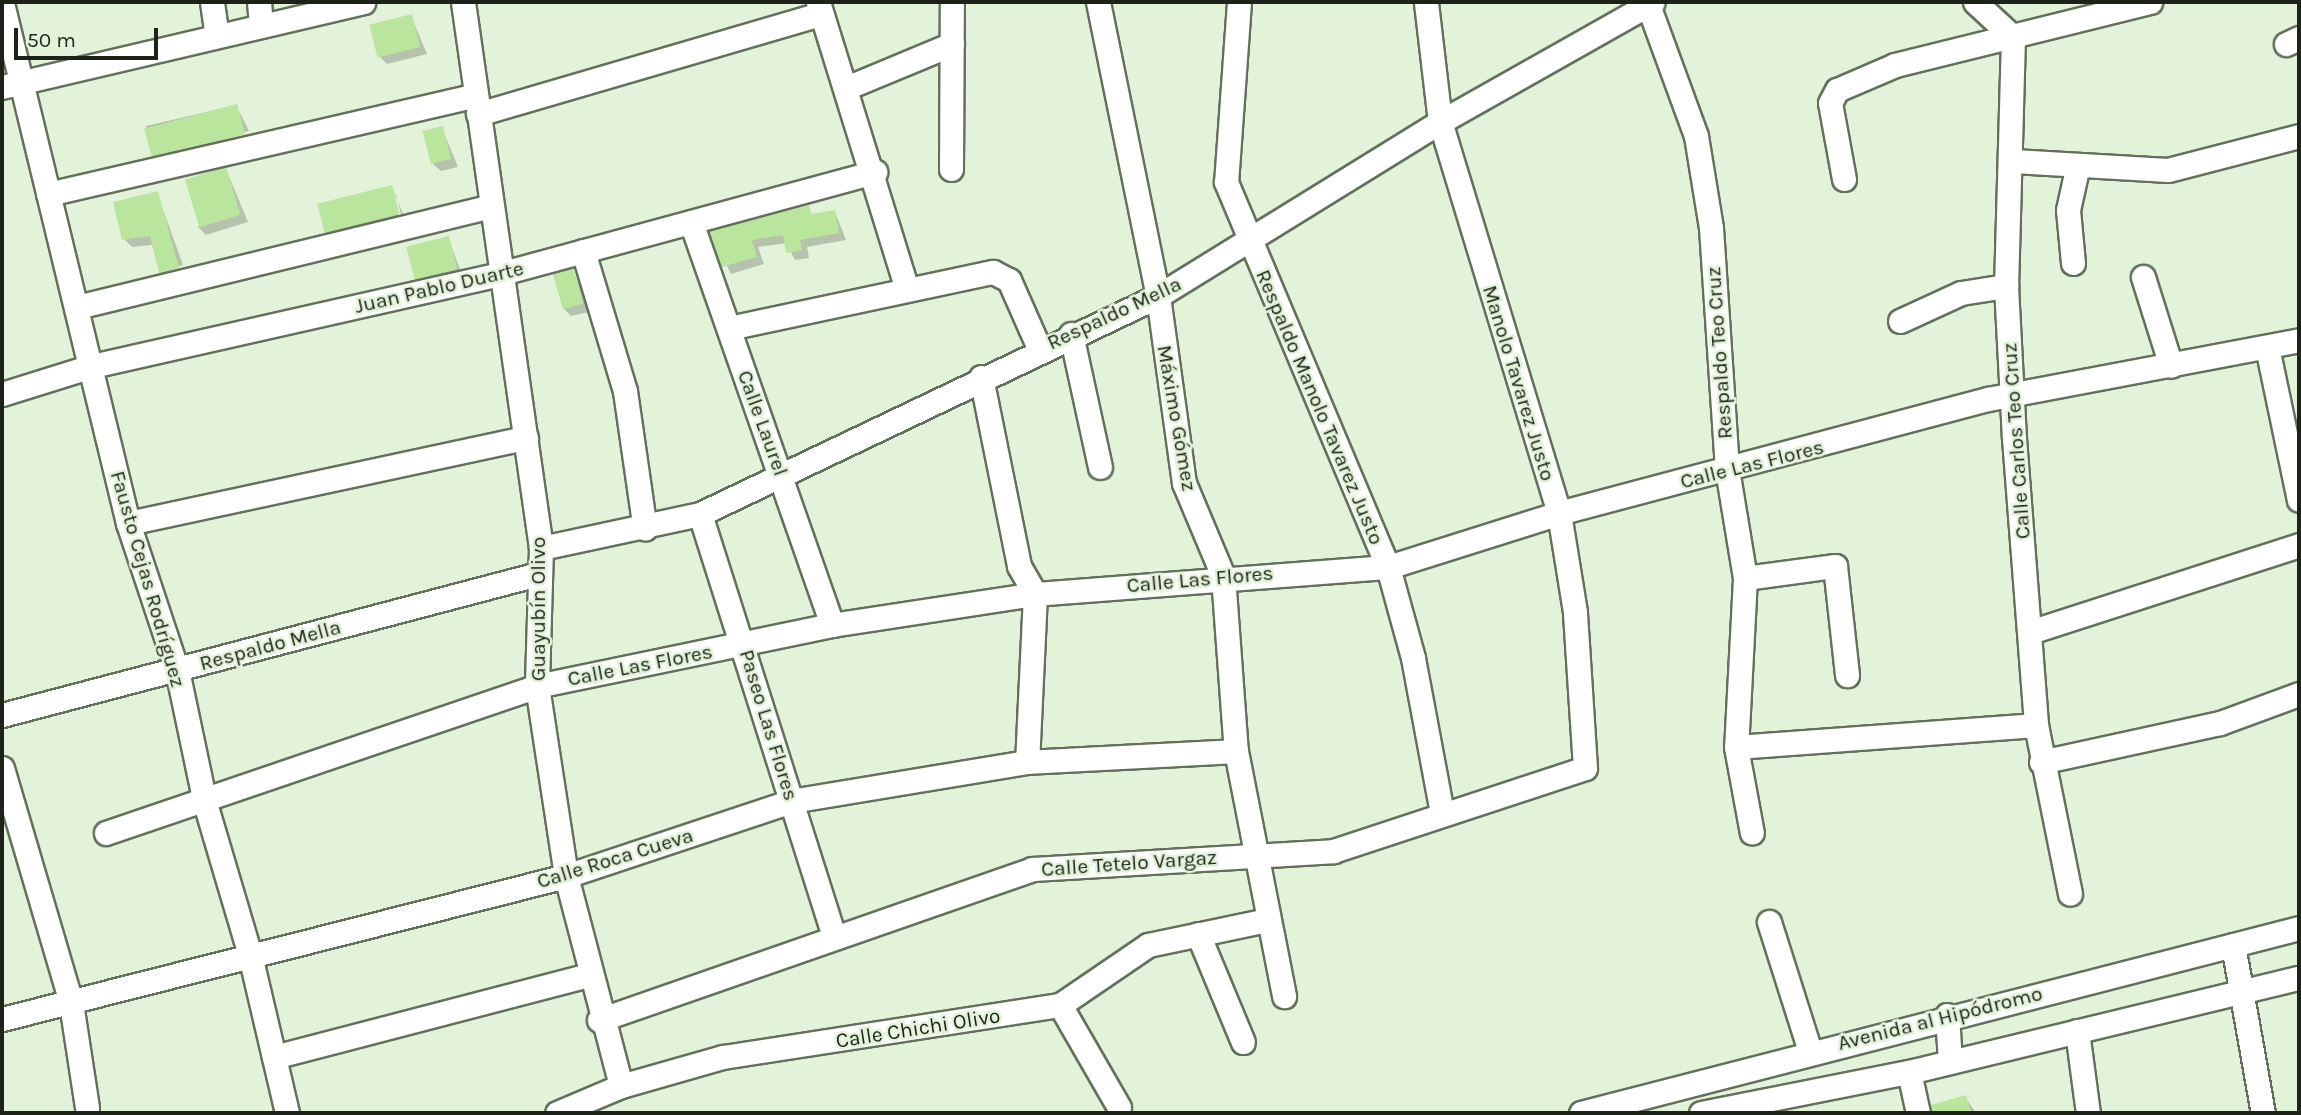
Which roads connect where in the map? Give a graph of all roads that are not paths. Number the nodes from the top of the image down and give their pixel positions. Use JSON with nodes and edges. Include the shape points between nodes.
{"nodes":[{"id":1,"x":212,"y":2,"type":"edge"},
{"id":2,"x":259,"y":2,"type":"edge"},
{"id":3,"x":363,"y":2,"type":"edge"},
{"id":4,"x":463,"y":2,"type":"edge"},
{"id":5,"x":952,"y":2,"type":"edge"},
{"id":6,"x":1098,"y":2,"type":"edge"},
{"id":7,"x":1239,"y":2,"type":"edge"},
{"id":8,"x":1426,"y":2,"type":"edge"},
{"id":9,"x":1975,"y":2,"type":"edge"},
{"id":10,"x":2150,"y":2,"type":"edge"},
{"id":11,"x":2,"y":3,"type":"edge"},
{"id":12,"x":1649,"y":3,"type":"edge"},
{"id":13,"x":819,"y":8,"type":"edge"},
{"id":14,"x":261,"y":26,"type":"junction"},
{"id":15,"x":217,"y":36,"type":"junction"},
{"id":16,"x":2013,"y":37,"type":"junction"},
{"id":17,"x":952,"y":44,"type":"junction"},
{"id":18,"x":12,"y":83,"type":"edge"},
{"id":19,"x":846,"y":88,"type":"junction"},
{"id":20,"x":477,"y":104,"type":"junction"},
{"id":21,"x":1440,"y":122,"type":"junction"},
{"id":22,"x":2299,"y":136,"type":"edge"},
{"id":23,"x":2013,"y":161,"type":"junction"},
{"id":24,"x":951,"y":169,"type":"dead end"},
{"id":25,"x":2077,"y":169,"type":"junction"},
{"id":26,"x":875,"y":172,"type":"junction"},
{"id":27,"x":1844,"y":179,"type":"dead end"},
{"id":28,"x":48,"y":194,"type":"junction"},
{"id":29,"x":490,"y":206,"type":"junction"},
{"id":30,"x":691,"y":222,"type":"junction"},
{"id":31,"x":1250,"y":244,"type":"junction"},
{"id":32,"x":583,"y":251,"type":"junction"},
{"id":33,"x":2073,"y":263,"type":"dead end"},
{"id":34,"x":499,"y":274,"type":"junction"},
{"id":35,"x":2143,"y":277,"type":"dead end"},
{"id":36,"x":2006,"y":286,"type":"junction"},
{"id":37,"x":906,"y":287,"type":"junction"},
{"id":38,"x":1158,"y":296,"type":"junction"},
{"id":39,"x":76,"y":307,"type":"junction"},
{"id":40,"x":1900,"y":321,"type":"dead end"},
{"id":41,"x":729,"y":328,"type":"junction"},
{"id":42,"x":1071,"y":334,"type":"junction"},
{"id":43,"x":2299,"y":340,"type":"edge"},
{"id":44,"x":2267,"y":347,"type":"junction"},
{"id":45,"x":1039,"y":348,"type":"junction"},
{"id":46,"x":92,"y":366,"type":"junction"},
{"id":47,"x":2171,"y":366,"type":"junction"},
{"id":48,"x":981,"y":377,"type":"junction"},
{"id":49,"x":2,"y":394,"type":"edge"},
{"id":50,"x":2012,"y":398,"type":"junction"},
{"id":51,"x":526,"y":438,"type":"junction"},
{"id":52,"x":1100,"y":467,"type":"dead end"},
{"id":53,"x":1727,"y":469,"type":"junction"},
{"id":54,"x":782,"y":476,"type":"junction"},
{"id":55,"x":2299,"y":500,"type":"edge"},
{"id":56,"x":1559,"y":513,"type":"junction"},
{"id":57,"x":700,"y":514,"type":"junction"},
{"id":58,"x":128,"y":523,"type":"junction"},
{"id":59,"x":645,"y":529,"type":"junction"},
{"id":60,"x":2299,"y":545,"type":"edge"},
{"id":61,"x":541,"y":548,"type":"junction"},
{"id":62,"x":1388,"y":567,"type":"junction"},
{"id":63,"x":538,"y":574,"type":"junction"},
{"id":64,"x":1223,"y":576,"type":"junction"},
{"id":65,"x":1745,"y":578,"type":"junction"},
{"id":66,"x":1035,"y":594,"type":"junction"},
{"id":67,"x":832,"y":625,"type":"junction"},
{"id":68,"x":2030,"y":632,"type":"junction"},
{"id":69,"x":745,"y":644,"type":"junction"},
{"id":70,"x":177,"y":670,"type":"junction"},
{"id":71,"x":1847,"y":675,"type":"dead end"},
{"id":72,"x":537,"y":685,"type":"junction"},
{"id":73,"x":2299,"y":694,"type":"edge"},
{"id":74,"x":2,"y":715,"type":"edge"},
{"id":75,"x":2036,"y":725,"type":"junction"},
{"id":76,"x":1736,"y":747,"type":"junction"},
{"id":77,"x":1236,"y":751,"type":"junction"},
{"id":78,"x":1027,"y":762,"type":"junction"},
{"id":79,"x":2041,"y":762,"type":"junction"},
{"id":80,"x":2,"y":768,"type":"edge"},
{"id":81,"x":1585,"y":768,"type":"joint"},
{"id":82,"x":791,"y":802,"type":"junction"},
{"id":83,"x":205,"y":803,"type":"junction"},
{"id":84,"x":1442,"y":813,"type":"junction"},
{"id":85,"x":1752,"y":832,"type":"dead end"},
{"id":86,"x":106,"y":833,"type":"dead end"},
{"id":87,"x":1252,"y":856,"type":"junction"},
{"id":88,"x":566,"y":876,"type":"junction"},
{"id":89,"x":2070,"y":894,"type":"dead end"},
{"id":90,"x":1268,"y":920,"type":"junction"},
{"id":91,"x":1769,"y":922,"type":"dead end"},
{"id":92,"x":2299,"y":928,"type":"edge"},
{"id":93,"x":1198,"y":934,"type":"junction"},
{"id":94,"x":834,"y":937,"type":"junction"},
{"id":95,"x":2233,"y":945,"type":"junction"},
{"id":96,"x":250,"y":954,"type":"junction"},
{"id":97,"x":589,"y":975,"type":"junction"},
{"id":98,"x":2299,"y":978,"type":"edge"},
{"id":99,"x":2242,"y":990,"type":"junction"},
{"id":100,"x":1284,"y":996,"type":"dead end"},
{"id":101,"x":71,"y":1003,"type":"junction"},
{"id":102,"x":1060,"y":1005,"type":"junction"},
{"id":103,"x":1947,"y":1015,"type":"junction"},
{"id":104,"x":2,"y":1018,"type":"edge"},
{"id":105,"x":599,"y":1020,"type":"junction"},
{"id":106,"x":2077,"y":1031,"type":"junction"},
{"id":107,"x":1243,"y":1041,"type":"dead end"},
{"id":108,"x":1810,"y":1051,"type":"junction"},
{"id":109,"x":274,"y":1056,"type":"junction"},
{"id":110,"x":1950,"y":1062,"type":"junction"},
{"id":111,"x":1909,"y":1072,"type":"junction"},
{"id":112,"x":621,"y":1086,"type":"junction"},
{"id":113,"x":1119,"y":1107,"type":"dead end"},
{"id":114,"x":87,"y":1108,"type":"dead end"},
{"id":115,"x":287,"y":1113,"type":"edge"},
{"id":116,"x":557,"y":1113,"type":"edge"},
{"id":117,"x":1581,"y":1113,"type":"edge"},
{"id":118,"x":1701,"y":1113,"type":"edge"},
{"id":119,"x":1918,"y":1113,"type":"edge"},
{"id":120,"x":2088,"y":1113,"type":"edge"},
{"id":121,"x":2263,"y":1113,"type":"edge"}],
"edges":[{"from":1,"to":15,"type":"street"},
{"from":2,"to":14,"type":"street"},
{"from":3,"to":14,"type":"street"},
{"from":4,"to":20,"type":"street","name":"Guayubín Olivo"},
{"from":5,"to":17,"type":"street"},
{"from":6,"to":38,"type":"street","name":"Máximo Gómez"},
{"from":7,"to":31,"type":"street","name":"Respaldo Manolo Tavarez Justo","via":[[1225,169]]},
{"from":8,"to":21,"type":"street","name":"Manolo Tavarez Justo"},
{"from":9,"to":16,"type":"street"},
{"from":10,"to":16,"type":"street"},
{"from":11,"to":18,"type":"street","name":"Fausto Cejas Rodríguez"},
{"from":12,"to":21,"type":"street","name":"Respaldo Mella"},
{"from":12,"to":53,"type":"street","name":"Respaldo Teo Cruz","via":[[1696,136],[1711,228]]},
{"from":13,"to":19,"type":"street"},
{"from":13,"to":20,"type":"street"},
{"from":14,"to":15,"type":"street"},
{"from":15,"to":18,"type":"street"},
{"from":16,"to":23,"type":"street","name":"Calle Carlos Teo Cruz"},
{"from":16,"to":27,"type":"street","via":[[1895,65],[1837,90],[1830,103]]},
{"from":17,"to":19,"type":"street"},
{"from":17,"to":24,"type":"street"},
{"from":18,"to":28,"type":"street","name":"Fausto Cejas Rodríguez"},
{"from":19,"to":26,"type":"street"},
{"from":20,"to":28,"type":"street"},
{"from":20,"to":29,"type":"street","name":"Guayubín Olivo"},
{"from":21,"to":31,"type":"street","name":"Respaldo Mella"},
{"from":21,"to":56,"type":"street","name":"Manolo Tavarez Justo"},
{"from":22,"to":25,"type":"street","via":[[2168,170]]},
{"from":23,"to":25,"type":"street"},
{"from":23,"to":36,"type":"street","name":"Calle Carlos Teo Cruz"},
{"from":25,"to":33,"type":"street","via":[[2068,211]]},
{"from":26,"to":30,"type":"street","name":"Juan Pablo Duarte"},
{"from":26,"to":37,"type":"street"},
{"from":28,"to":39,"type":"street","name":"Fausto Cejas Rodríguez"},
{"from":29,"to":34,"type":"street","name":"Guayubín Olivo"},
{"from":29,"to":39,"type":"street"},
{"from":30,"to":32,"type":"street","name":"Juan Pablo Duarte"},
{"from":30,"to":41,"type":"street","name":"Calle Laurel"},
{"from":31,"to":38,"type":"street","name":"Respaldo Mella"},
{"from":31,"to":62,"type":"street","name":"Respaldo Manolo Tavarez Justo"},
{"from":32,"to":34,"type":"street","name":"Juan Pablo Duarte"},
{"from":32,"to":59,"type":"street","via":[[625,391]]},
{"from":34,"to":46,"type":"street","name":"Juan Pablo Duarte"},
{"from":34,"to":51,"type":"street","name":"Guayubín Olivo"},
{"from":35,"to":47,"type":"street"},
{"from":36,"to":40,"type":"street","via":[[1961,293]]},
{"from":36,"to":50,"type":"street","name":"Calle Carlos Teo Cruz"},
{"from":37,"to":41,"type":"street"},
{"from":37,"to":45,"type":"street","via":[[1004,274]]},
{"from":38,"to":42,"type":"street","name":"Respaldo Mella"},
{"from":38,"to":64,"type":"street","name":"Máximo Gómez","via":[[1184,483]]},
{"from":39,"to":46,"type":"street","name":"Fausto Cejas Rodríguez"},
{"from":41,"to":54,"type":"street","name":"Calle Laurel"},
{"from":42,"to":45,"type":"street","name":"Respaldo Mella"},
{"from":42,"to":52,"type":"street"},
{"from":43,"to":44,"type":"street","name":"Calle Las Flores"},
{"from":44,"to":47,"type":"street","name":"Calle Las Flores"},
{"from":44,"to":55,"type":"street"},
{"from":45,"to":48,"type":"street","name":"Respaldo Mella"},
{"from":46,"to":49,"type":"street","name":"Juan Pablo Duarte"},
{"from":46,"to":58,"type":"street","name":"Fausto Cejas Rodríguez"},
{"from":47,"to":50,"type":"street","name":"Calle Las Flores"},
{"from":48,"to":54,"type":"street","name":"Respaldo Mella"},
{"from":48,"to":66,"type":"street","via":[[1019,566]]},
{"from":50,"to":53,"type":"street","name":"Calle Las Flores"},
{"from":50,"to":68,"type":"street","name":"Calle Carlos Teo Cruz"},
{"from":51,"to":58,"type":"street"},
{"from":51,"to":61,"type":"street","name":"Guayubín Olivo"},
{"from":53,"to":56,"type":"street","name":"Calle Las Flores"},
{"from":53,"to":65,"type":"street","name":"Respaldo Teo Cruz"},
{"from":54,"to":57,"type":"street","name":"Respaldo Mella"},
{"from":54,"to":67,"type":"street","name":"Calle Laurel"},
{"from":56,"to":62,"type":"street","name":"Calle Las Flores"},
{"from":56,"to":81,"type":"street","name":"Manolo Tavarez Justo","via":[[1575,612]]},
{"from":57,"to":59,"type":"street","name":"Respaldo Mella"},
{"from":57,"to":69,"type":"street","name":"Paseo Las Flores"},
{"from":58,"to":70,"type":"street","name":"Fausto Cejas Rodríguez"},
{"from":59,"to":61,"type":"street","name":"Respaldo Mella"},
{"from":60,"to":68,"type":"street"},
{"from":61,"to":63,"type":"street","name":"Guayubín Olivo"},
{"from":62,"to":64,"type":"street","name":"Calle Las Flores"},
{"from":62,"to":84,"type":"street","name":"Respaldo Manolo Tavarez Justo"},
{"from":63,"to":70,"type":"street","name":"Respaldo Mella"},
{"from":63,"to":72,"type":"street","name":"Guayubín Olivo"},
{"from":64,"to":66,"type":"street","name":"Calle Las Flores"},
{"from":64,"to":77,"type":"street","name":"Máximo Gómez"},
{"from":65,"to":71,"type":"street","via":[[1835,566]]},
{"from":65,"to":76,"type":"street","name":"Respaldo Teo Cruz"},
{"from":66,"to":67,"type":"street","name":"Calle Las Flores"},
{"from":66,"to":78,"type":"street"},
{"from":67,"to":69,"type":"street","name":"Calle Las Flores"},
{"from":68,"to":75,"type":"street","name":"Calle Carlos Teo Cruz"},
{"from":69,"to":72,"type":"street","name":"Calle Las Flores"},
{"from":69,"to":82,"type":"street","name":"Paseo Las Flores"},
{"from":70,"to":74,"type":"street","name":"Respaldo Mella"},
{"from":70,"to":83,"type":"street","name":"Fausto Cejas Rodríguez"},
{"from":72,"to":83,"type":"street","name":"Calle Las Flores"},
{"from":72,"to":88,"type":"street","name":"Guayubín Olivo"},
{"from":73,"to":79,"type":"street","via":[[2220,723]]},
{"from":75,"to":76,"type":"street"},
{"from":75,"to":79,"type":"street","name":"Calle Carlos Teo Cruz"},
{"from":76,"to":85,"type":"street","name":"Respaldo Teo Cruz"},
{"from":77,"to":78,"type":"street","name":"Calle Roca Cueva"},
{"from":77,"to":87,"type":"street","name":"Máximo Gómez"},
{"from":78,"to":82,"type":"street","name":"Calle Roca Cueva"},
{"from":79,"to":89,"type":"street","name":"Calle Carlos Teo Cruz"},
{"from":80,"to":101,"type":"street"},
{"from":81,"to":84,"type":"street","name":"Calle Tetelo Vargaz"},
{"from":82,"to":88,"type":"street","name":"Calle Roca Cueva"},
{"from":82,"to":94,"type":"street","name":"Paseo Las Flores"},
{"from":83,"to":86,"type":"street","name":"Calle Las Flores"},
{"from":83,"to":96,"type":"street","name":"Fausto Cejas Rodríguez"},
{"from":84,"to":87,"type":"street","name":"Calle Tetelo Vargaz","via":[[1333,851]]},
{"from":87,"to":90,"type":"street","name":"Máximo Gómez"},
{"from":87,"to":94,"type":"street","name":"Calle Tetelo Vargaz","via":[[1032,869]]},
{"from":88,"to":96,"type":"street","name":"Calle Roca Cueva"},
{"from":88,"to":97,"type":"street","name":"Guayubín Olivo"},
{"from":90,"to":93,"type":"street","name":"Calle Chichi Olivo"},
{"from":90,"to":100,"type":"street","name":"Máximo Gómez"},
{"from":91,"to":108,"type":"street"},
{"from":92,"to":95,"type":"street","name":"Avenida al Hipódromo"},
{"from":93,"to":102,"type":"street","name":"Calle Chichi Olivo","via":[[1148,944]]},
{"from":93,"to":107,"type":"street"},
{"from":94,"to":105,"type":"street","name":"Calle Tetelo Vargaz"},
{"from":95,"to":99,"type":"street"},
{"from":95,"to":103,"type":"street","name":"Avenida al Hipódromo"},
{"from":96,"to":101,"type":"street","name":"Calle Roca Cueva"},
{"from":96,"to":109,"type":"street","name":"Fausto Cejas Rodríguez"},
{"from":97,"to":105,"type":"street","name":"Guayubín Olivo"},
{"from":97,"to":109,"type":"street"},
{"from":98,"to":99,"type":"street"},
{"from":99,"to":106,"type":"street"},
{"from":99,"to":121,"type":"street"},
{"from":101,"to":104,"type":"street","name":"Calle Roca Cueva"},
{"from":101,"to":114,"type":"street"},
{"from":102,"to":112,"type":"street","name":"Calle Chichi Olivo","via":[[723,1057]]},
{"from":102,"to":113,"type":"street"},
{"from":103,"to":108,"type":"street","name":"Avenida al Hipódromo"},
{"from":103,"to":110,"type":"street"},
{"from":105,"to":112,"type":"street","name":"Guayubín Olivo"},
{"from":106,"to":110,"type":"street"},
{"from":106,"to":120,"type":"street"},
{"from":108,"to":117,"type":"street","name":"Avenida al Hipódromo"},
{"from":109,"to":115,"type":"street","name":"Fausto Cejas Rodríguez"},
{"from":110,"to":111,"type":"street"},
{"from":111,"to":118,"type":"street"},
{"from":111,"to":119,"type":"street"},
{"from":112,"to":116,"type":"street","name":"Calle Chichi Olivo"}]}
